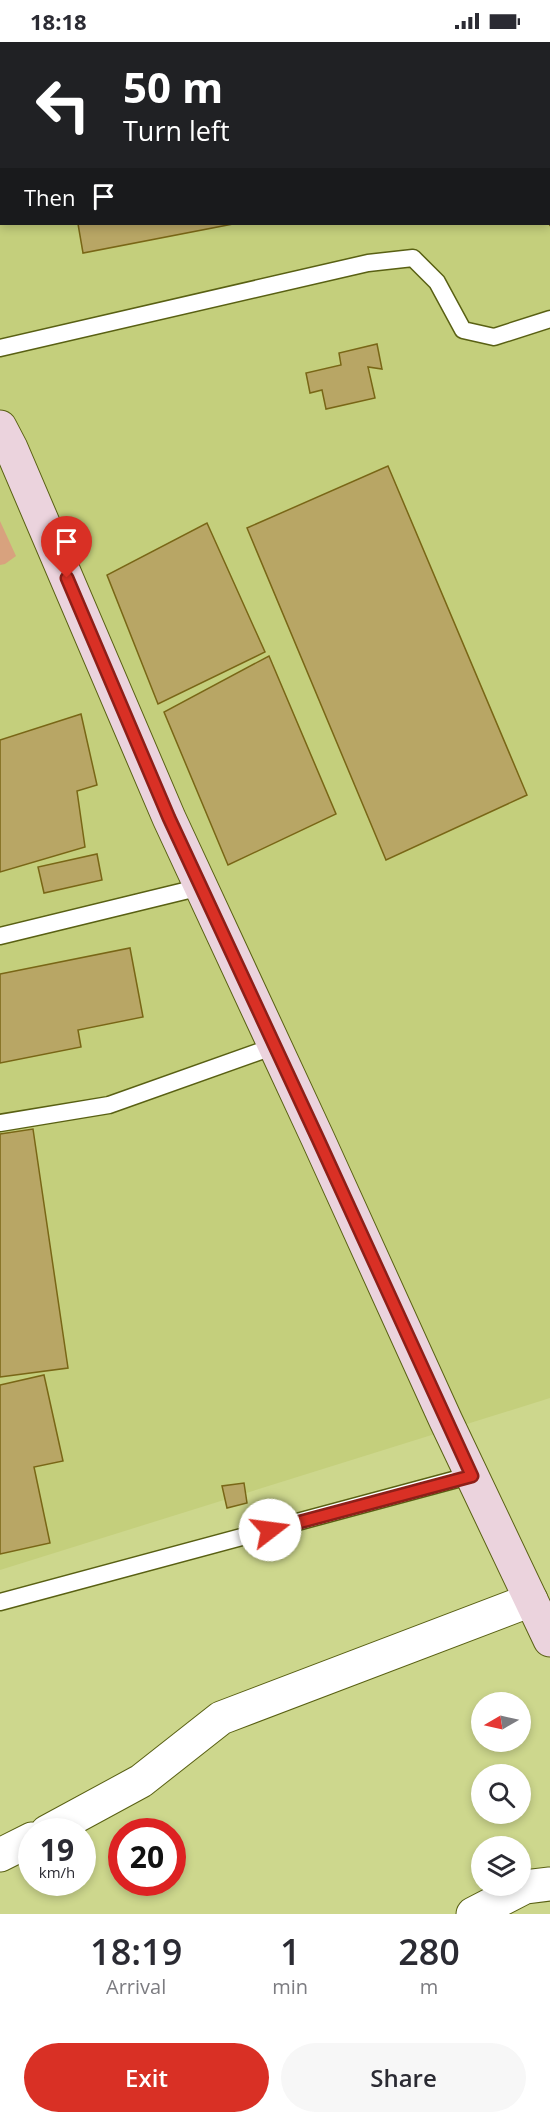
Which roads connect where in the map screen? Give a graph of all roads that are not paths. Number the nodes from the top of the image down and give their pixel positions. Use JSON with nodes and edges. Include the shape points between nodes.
{"nodes":[{"id":1,"x":550,"y":320,"type":"edge"},
{"id":2,"x":0,"y":348,"type":"edge"},
{"id":3,"x":0,"y":427,"type":"edge"},
{"id":4,"x":201,"y":887,"type":"junction"},
{"id":5,"x":0,"y":936,"type":"edge"},
{"id":6,"x":275,"y":1046,"type":"junction"},
{"id":7,"x":0,"y":1123,"type":"edge"},
{"id":8,"x":472,"y":1476,"type":"junction"},
{"id":9,"x":531,"y":1600,"type":"junction"},
{"id":10,"x":0,"y":1602,"type":"edge"},
{"id":11,"x":550,"y":1640,"type":"edge"},
{"id":12,"x":73,"y":1818,"type":"edge"},
{"id":13,"x":18,"y":1846,"type":"edge"},
{"id":14,"x":0,"y":1855,"type":"edge"},
{"id":15,"x":550,"y":1884,"type":"edge"},
{"id":16,"x":473,"y":1914,"type":"edge"}],
"edges":[{"from":1,"to":2,"type":"lane","via":[[494,337],[463,330],[437,282],[413,258],[368,263]]},
{"from":3,"to":4,"type":"main road"},
{"from":4,"to":5,"type":"lane"},
{"from":4,"to":6,"type":"main road"},
{"from":6,"to":7,"type":"lane","via":[[109,1105]]},
{"from":6,"to":8,"type":"main road"},
{"from":8,"to":9,"type":"main road"},
{"from":8,"to":10,"type":"lane"},
{"from":9,"to":11,"type":"main road"},
{"from":9,"to":12,"type":"street","via":[[221,1718],[141,1781]]},
{"from":13,"to":14,"type":"street"},
{"from":15,"to":16,"type":"street","via":[[525,1887]]}]}
